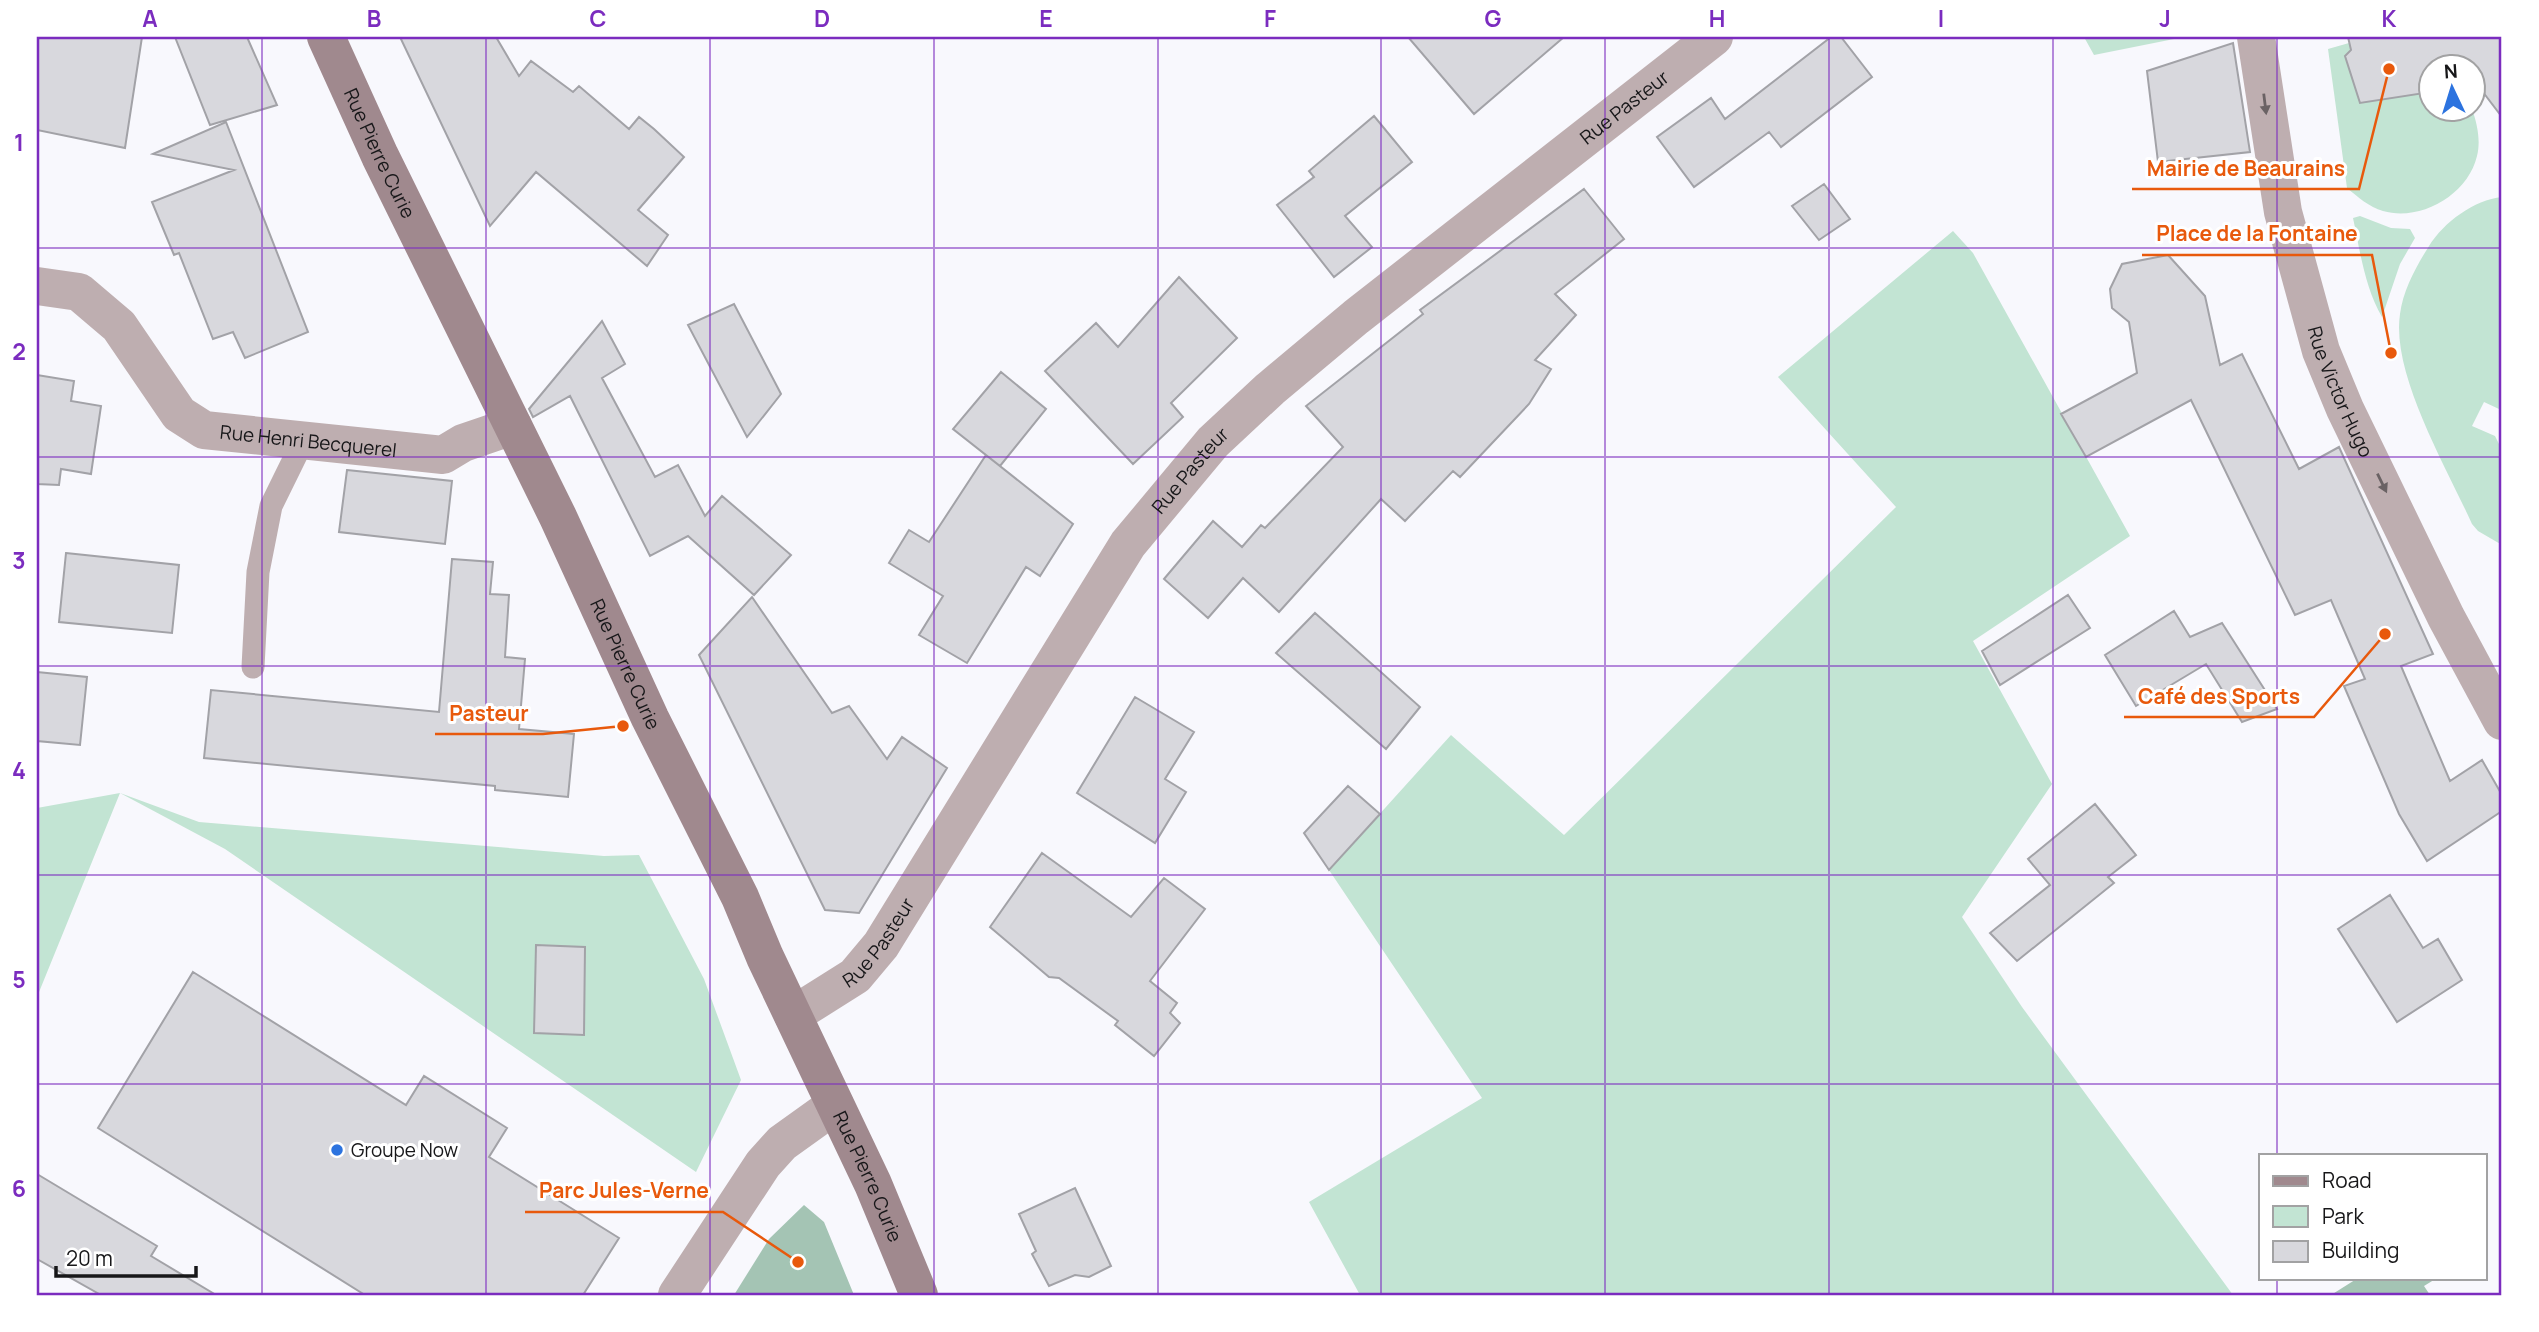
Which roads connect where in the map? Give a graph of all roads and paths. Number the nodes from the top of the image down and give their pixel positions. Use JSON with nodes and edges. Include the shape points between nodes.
{"nodes":[{"id":1,"x":326,"y":37,"type":"edge"},
{"id":2,"x":1714,"y":37,"type":"edge"},
{"id":3,"x":2256,"y":37,"type":"edge"},
{"id":4,"x":37,"y":286,"type":"edge"},
{"id":5,"x":513,"y":426,"type":"junction"},
{"id":6,"x":303,"y":441,"type":"junction"},
{"id":7,"x":253,"y":667,"type":"dead end"},
{"id":8,"x":2502,"y":721,"type":"edge"},
{"id":9,"x":793,"y":1015,"type":"junction"},
{"id":10,"x":835,"y":1105,"type":"junction"},
{"id":11,"x":677,"y":1295,"type":"edge"},
{"id":12,"x":919,"y":1295,"type":"edge"}],
"edges":[{"from":1,"to":5,"type":"main road","name":"Rue Pierre Curie"},
{"from":2,"to":9,"type":"street","name":"Rue Pasteur","via":[[1356,317],[1213,443],[1128,544],[881,945],[855,976]]},
{"from":3,"to":8,"type":"street","name":"Rue Victor Hugo","one_way":true,"via":[[2283,212],[2321,351],[2446,617]]},
{"from":4,"to":6,"type":"street","name":"Rue Henri Becquerel","via":[[79,292],[119,326],[179,414],[204,430]]},
{"from":5,"to":6,"type":"street","name":"Rue Henri Becquerel","via":[[443,455]]},
{"from":5,"to":9,"type":"main road","name":"Rue Pierre Curie"},
{"from":6,"to":7,"type":"lane","via":[[271,506],[258,572]]},
{"from":9,"to":10,"type":"main road","name":"Rue Pierre Curie"},
{"from":10,"to":11,"type":"street","via":[[782,1143],[763,1164]]},
{"from":10,"to":12,"type":"main road","name":"Rue Pierre Curie"}]}
